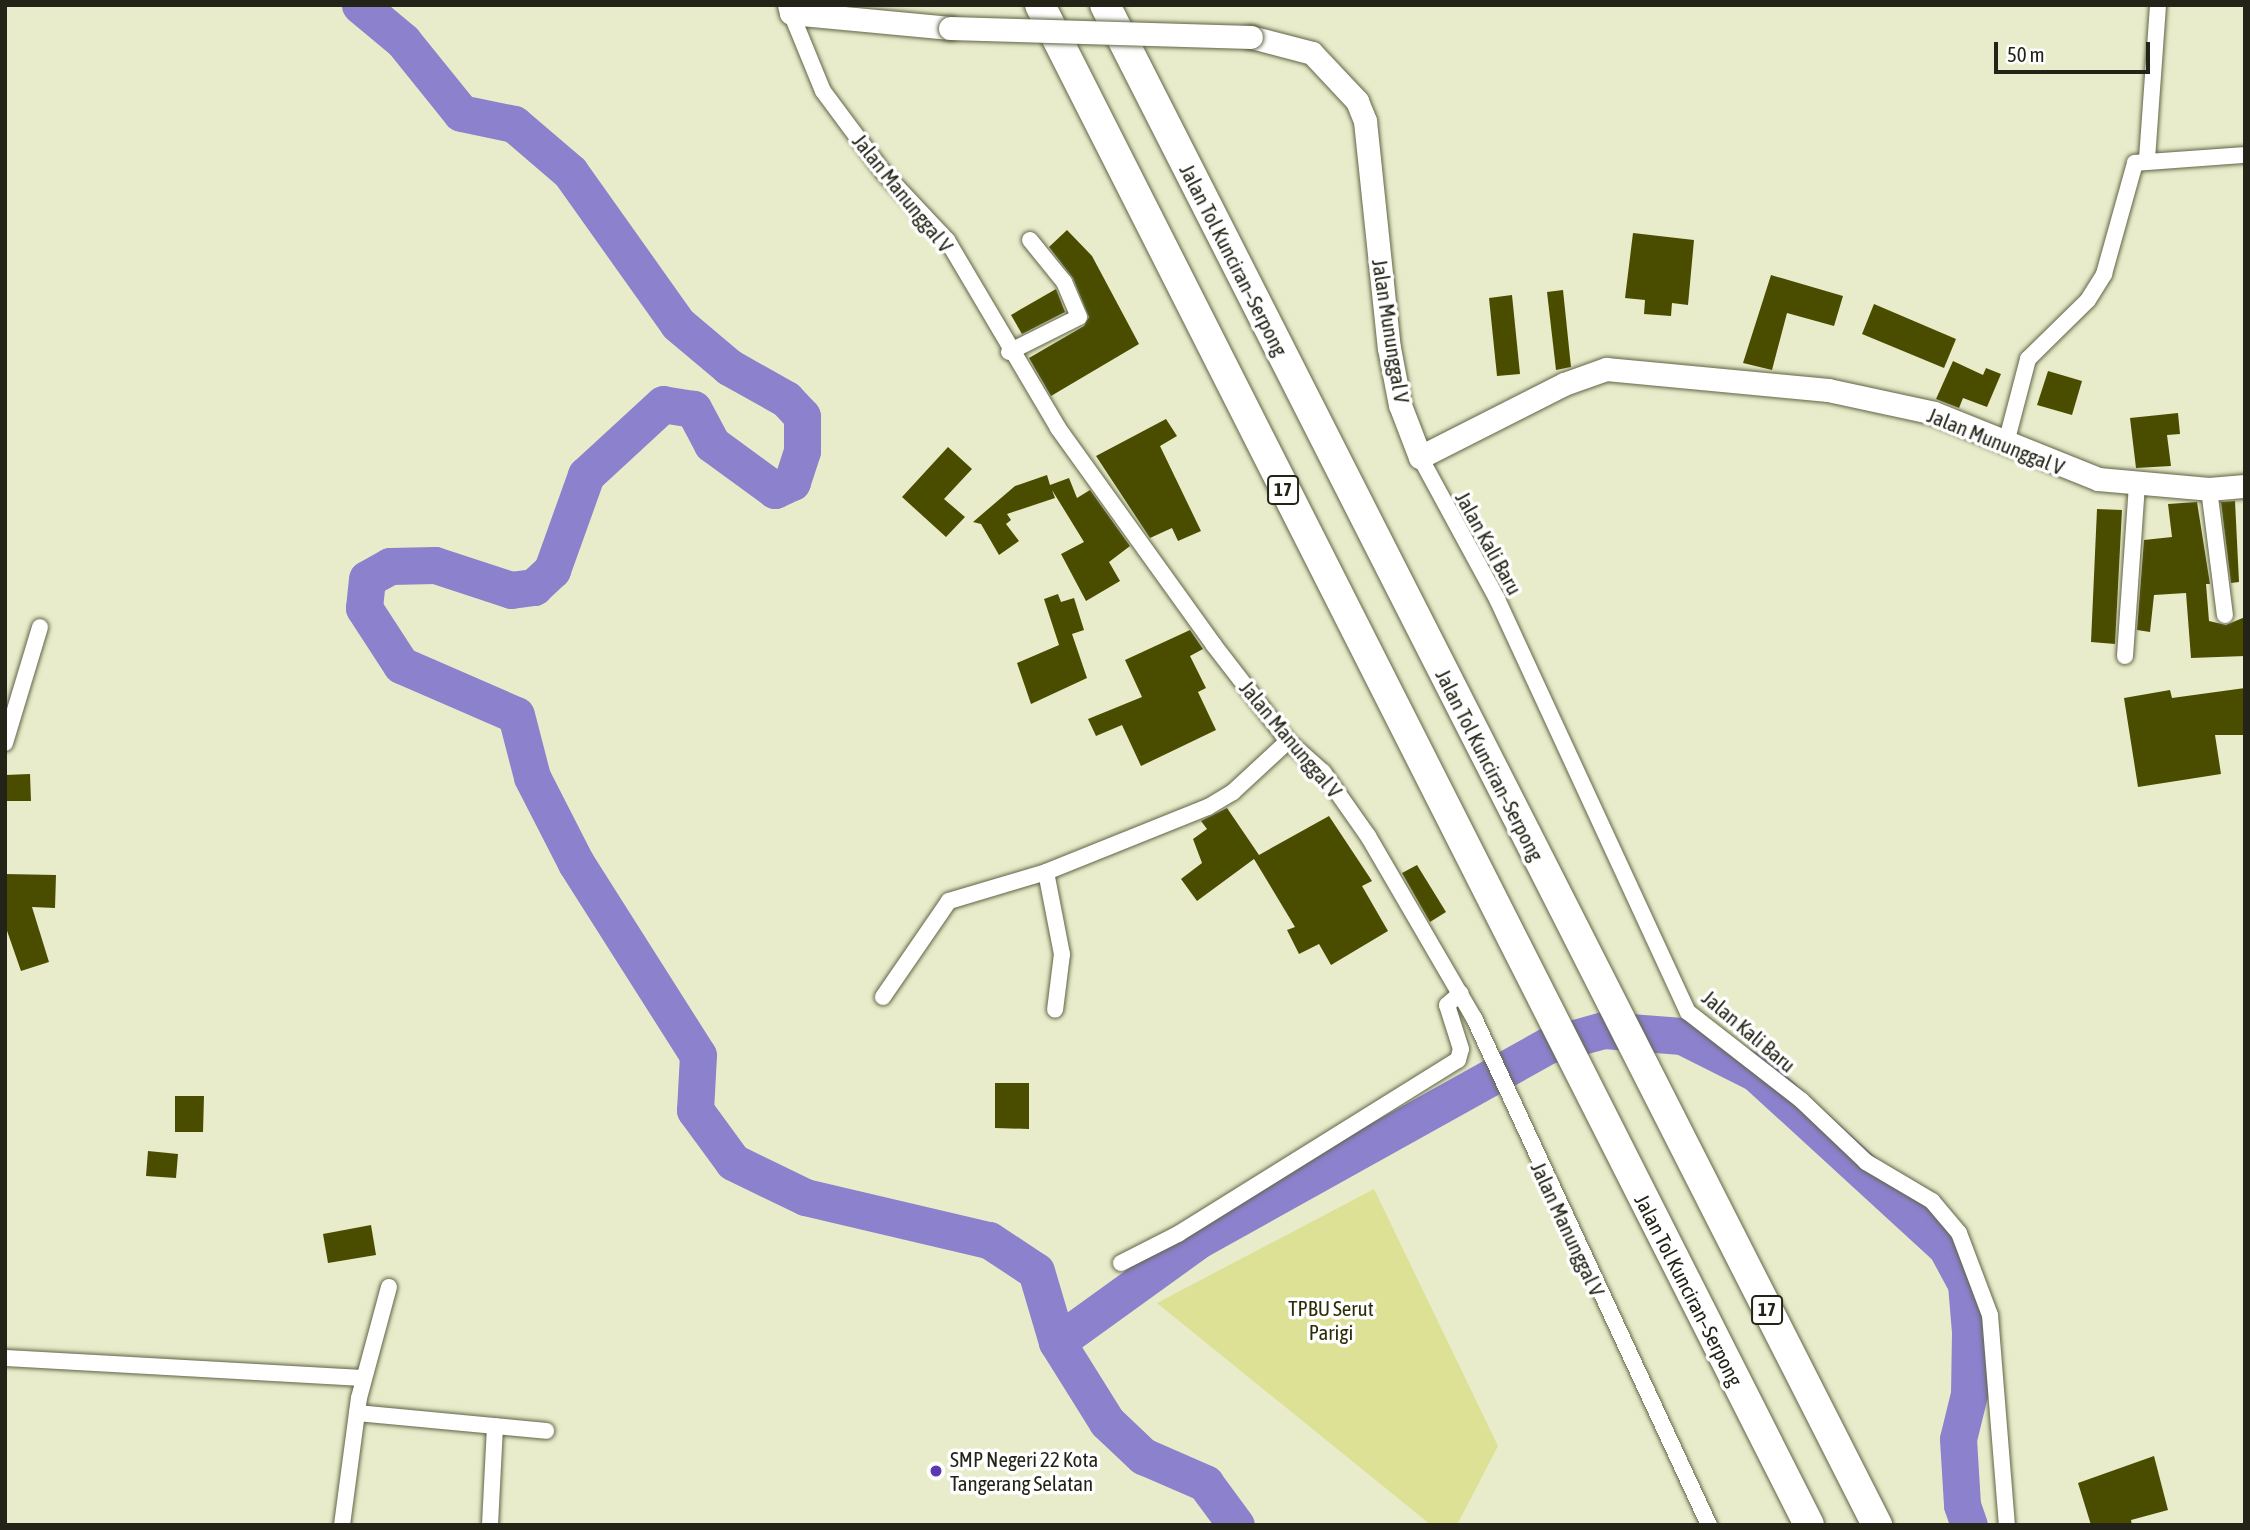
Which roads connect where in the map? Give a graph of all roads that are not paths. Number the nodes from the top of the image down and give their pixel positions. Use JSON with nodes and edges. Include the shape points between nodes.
{"nodes":[{"id":1,"x":1040,"y":5,"type":"edge"},
{"id":2,"x":1105,"y":5,"type":"edge"},
{"id":3,"x":2158,"y":5,"type":"edge"},
{"id":4,"x":790,"y":9,"type":"edge"},
{"id":5,"x":2245,"y":155,"type":"edge"},
{"id":6,"x":2147,"y":159,"type":"junction"},
{"id":7,"x":1030,"y":240,"type":"dead end"},
{"id":8,"x":1009,"y":352,"type":"junction"},
{"id":9,"x":2006,"y":443,"type":"junction"},
{"id":10,"x":1420,"y":457,"type":"junction"},
{"id":11,"x":2137,"y":483,"type":"junction"},
{"id":12,"x":2245,"y":486,"type":"edge"},
{"id":13,"x":2209,"y":489,"type":"junction"},
{"id":14,"x":2225,"y":615,"type":"dead end"},
{"id":15,"x":40,"y":627,"type":"dead end"},
{"id":16,"x":2125,"y":656,"type":"dead end"},
{"id":17,"x":1288,"y":741,"type":"junction"},
{"id":18,"x":5,"y":743,"type":"edge"},
{"id":19,"x":1046,"y":872,"type":"junction"},
{"id":20,"x":1461,"y":993,"type":"junction"},
{"id":21,"x":883,"y":998,"type":"dead end"},
{"id":22,"x":1055,"y":1010,"type":"dead end"},
{"id":23,"x":1121,"y":1263,"type":"dead end"},
{"id":24,"x":389,"y":1287,"type":"dead end"},
{"id":25,"x":5,"y":1357,"type":"edge"},
{"id":26,"x":363,"y":1378,"type":"junction"},
{"id":27,"x":357,"y":1413,"type":"junction"},
{"id":28,"x":495,"y":1426,"type":"junction"},
{"id":29,"x":547,"y":1431,"type":"dead end"},
{"id":30,"x":342,"y":1525,"type":"edge"},
{"id":31,"x":490,"y":1525,"type":"edge"},
{"id":32,"x":1709,"y":1525,"type":"edge"},
{"id":33,"x":1809,"y":1525,"type":"edge"},
{"id":34,"x":1877,"y":1525,"type":"edge"},
{"id":35,"x":2007,"y":1525,"type":"edge"}],
"edges":[{"from":1,"to":33,"type":"highway","name":"Jalan Tol Kunciran–Serpong","number":"17"},
{"from":2,"to":34,"type":"highway","name":"Jalan Tol Kunciran–Serpong","number":"17"},
{"from":3,"to":6,"type":"street"},
{"from":4,"to":8,"type":"street","name":"Jalan Manunggal V","via":[[823,91],[884,173],[947,240]]},
{"from":4,"to":10,"type":"street","name":"Jalan Mununggal V","bridge":true,"via":[[950,28],[1251,37],[1312,53],[1357,101],[1365,121],[1389,348],[1400,405]]},
{"from":5,"to":6,"type":"street"},
{"from":6,"to":9,"type":"street","via":[[2135,163],[2128,173],[2104,274],[2088,300],[2028,359]]},
{"from":7,"to":8,"type":"street","via":[[1064,282],[1079,317]]},
{"from":8,"to":17,"type":"street","name":"Jalan Manunggal V","via":[[1172,588]]},
{"from":9,"to":10,"type":"street","name":"Jalan Mununggal V","via":[[1934,413],[1828,390],[1606,369],[1564,384]]},
{"from":9,"to":11,"type":"street","name":"Jalan Mununggal V","via":[[2079,474]]},
{"from":10,"to":35,"type":"street","name":"Jalan Kali Baru","via":[[1497,599],[1688,1012],[1801,1100],[1866,1162],[1932,1201],[1959,1233],[1990,1315]]},
{"from":11,"to":13,"type":"street","name":"Jalan Mununggal V"},
{"from":11,"to":16,"type":"street"},
{"from":12,"to":13,"type":"street","name":"Jalan Mununggal V"},
{"from":13,"to":14,"type":"street"},
{"from":15,"to":18,"type":"street"},
{"from":17,"to":19,"type":"street","via":[[1233,792],[1208,807]]},
{"from":17,"to":20,"type":"street","name":"Jalan Manunggal V","via":[[1323,772],[1368,836]]},
{"from":19,"to":21,"type":"street","via":[[949,901]]},
{"from":19,"to":22,"type":"street","via":[[1062,954]]},
{"from":20,"to":23,"type":"street","via":[[1447,1005],[1461,1049],[1458,1060],[1178,1234]]},
{"from":20,"to":32,"type":"street","name":"Jalan Manunggal V"},
{"from":24,"to":26,"type":"street"},
{"from":25,"to":26,"type":"street"},
{"from":26,"to":27,"type":"street"},
{"from":27,"to":28,"type":"street"},
{"from":27,"to":30,"type":"street"},
{"from":28,"to":29,"type":"street"},
{"from":28,"to":31,"type":"street"}]}
